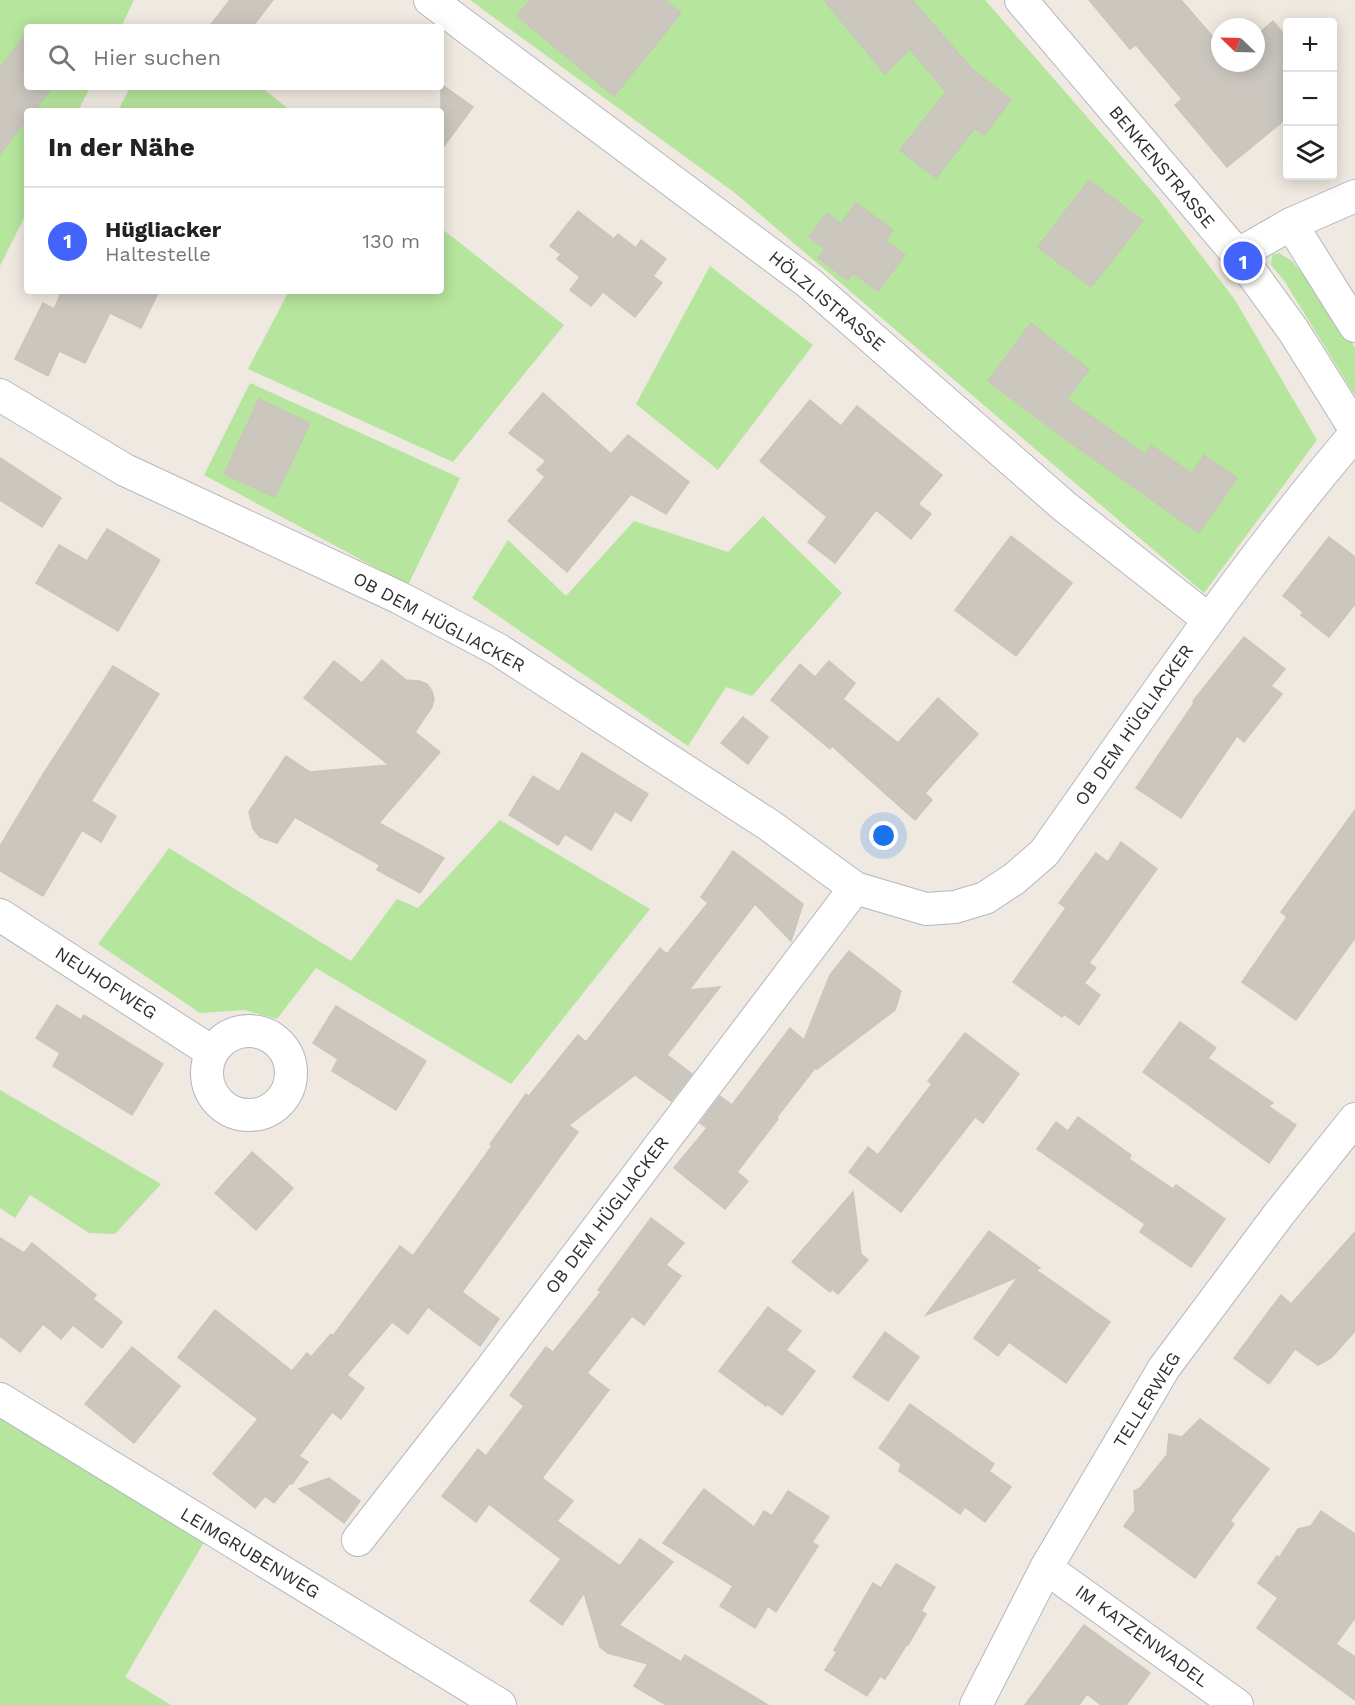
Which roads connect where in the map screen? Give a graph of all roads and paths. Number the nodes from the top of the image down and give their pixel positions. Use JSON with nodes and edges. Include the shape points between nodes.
{"nodes":[{"id":1,"x":430,"y":0,"type":"edge"},
{"id":2,"x":1021,"y":0,"type":"edge"},
{"id":3,"x":1355,"y":196,"type":"edge"},
{"id":4,"x":1291,"y":224,"type":"junction"},
{"id":5,"x":1237,"y":255,"type":"junction"},
{"id":6,"x":1355,"y":326,"type":"edge"},
{"id":7,"x":0,"y":395,"type":"edge"},
{"id":8,"x":1355,"y":429,"type":"edge"},
{"id":9,"x":1355,"y":434,"type":"edge"},
{"id":10,"x":1209,"y":620,"type":"junction"},
{"id":11,"x":855,"y":888,"type":"junction"},
{"id":12,"x":0,"y":915,"type":"edge"},
{"id":13,"x":212,"y":1052,"type":"dead end"},
{"id":14,"x":1355,"y":1119,"type":"edge"},
{"id":15,"x":0,"y":1399,"type":"edge"},
{"id":16,"x":358,"y":1540,"type":"dead end"},
{"id":17,"x":1046,"y":1568,"type":"junction"},
{"id":18,"x":500,"y":1705,"type":"edge"},
{"id":19,"x":976,"y":1705,"type":"edge"},
{"id":20,"x":1237,"y":1705,"type":"edge"}],
"edges":[{"from":1,"to":10,"type":"street","name":"HÖLZLISTRASSE","via":[[809,283],[1064,506]]},
{"from":2,"to":5,"type":"street","name":"BENKENSTRASSE"},
{"from":3,"to":4,"type":"street"},
{"from":4,"to":5,"type":"street"},
{"from":4,"to":6,"type":"street"},
{"from":5,"to":8,"type":"street","name":"BENKENSTRASSE","via":[[1293,330]]},
{"from":7,"to":11,"type":"street","name":"OB DEM HÜGLIACKER","via":[[125,470],[398,597],[497,649],[769,825]]},
{"from":9,"to":10,"type":"street","name":"OB DEM HÜGLIACKER"},
{"from":10,"to":11,"type":"street","name":"OB DEM HÜGLIACKER","via":[[1044,853],[1014,879],[985,898],[954,907],[926,909]]},
{"from":11,"to":16,"type":"street","name":"OB DEM HÜGLIACKER"},
{"from":12,"to":13,"type":"street","name":"NEUHOFWEG"},
{"from":14,"to":17,"type":"street","name":"TELLERWEG","via":[[1164,1368]]},
{"from":15,"to":18,"type":"street","name":"LEIMGRUBENWEG"},
{"from":17,"to":19,"type":"street","name":"TELLERWEG"},
{"from":17,"to":20,"type":"street","name":"IM KATZENWADEL"}]}
